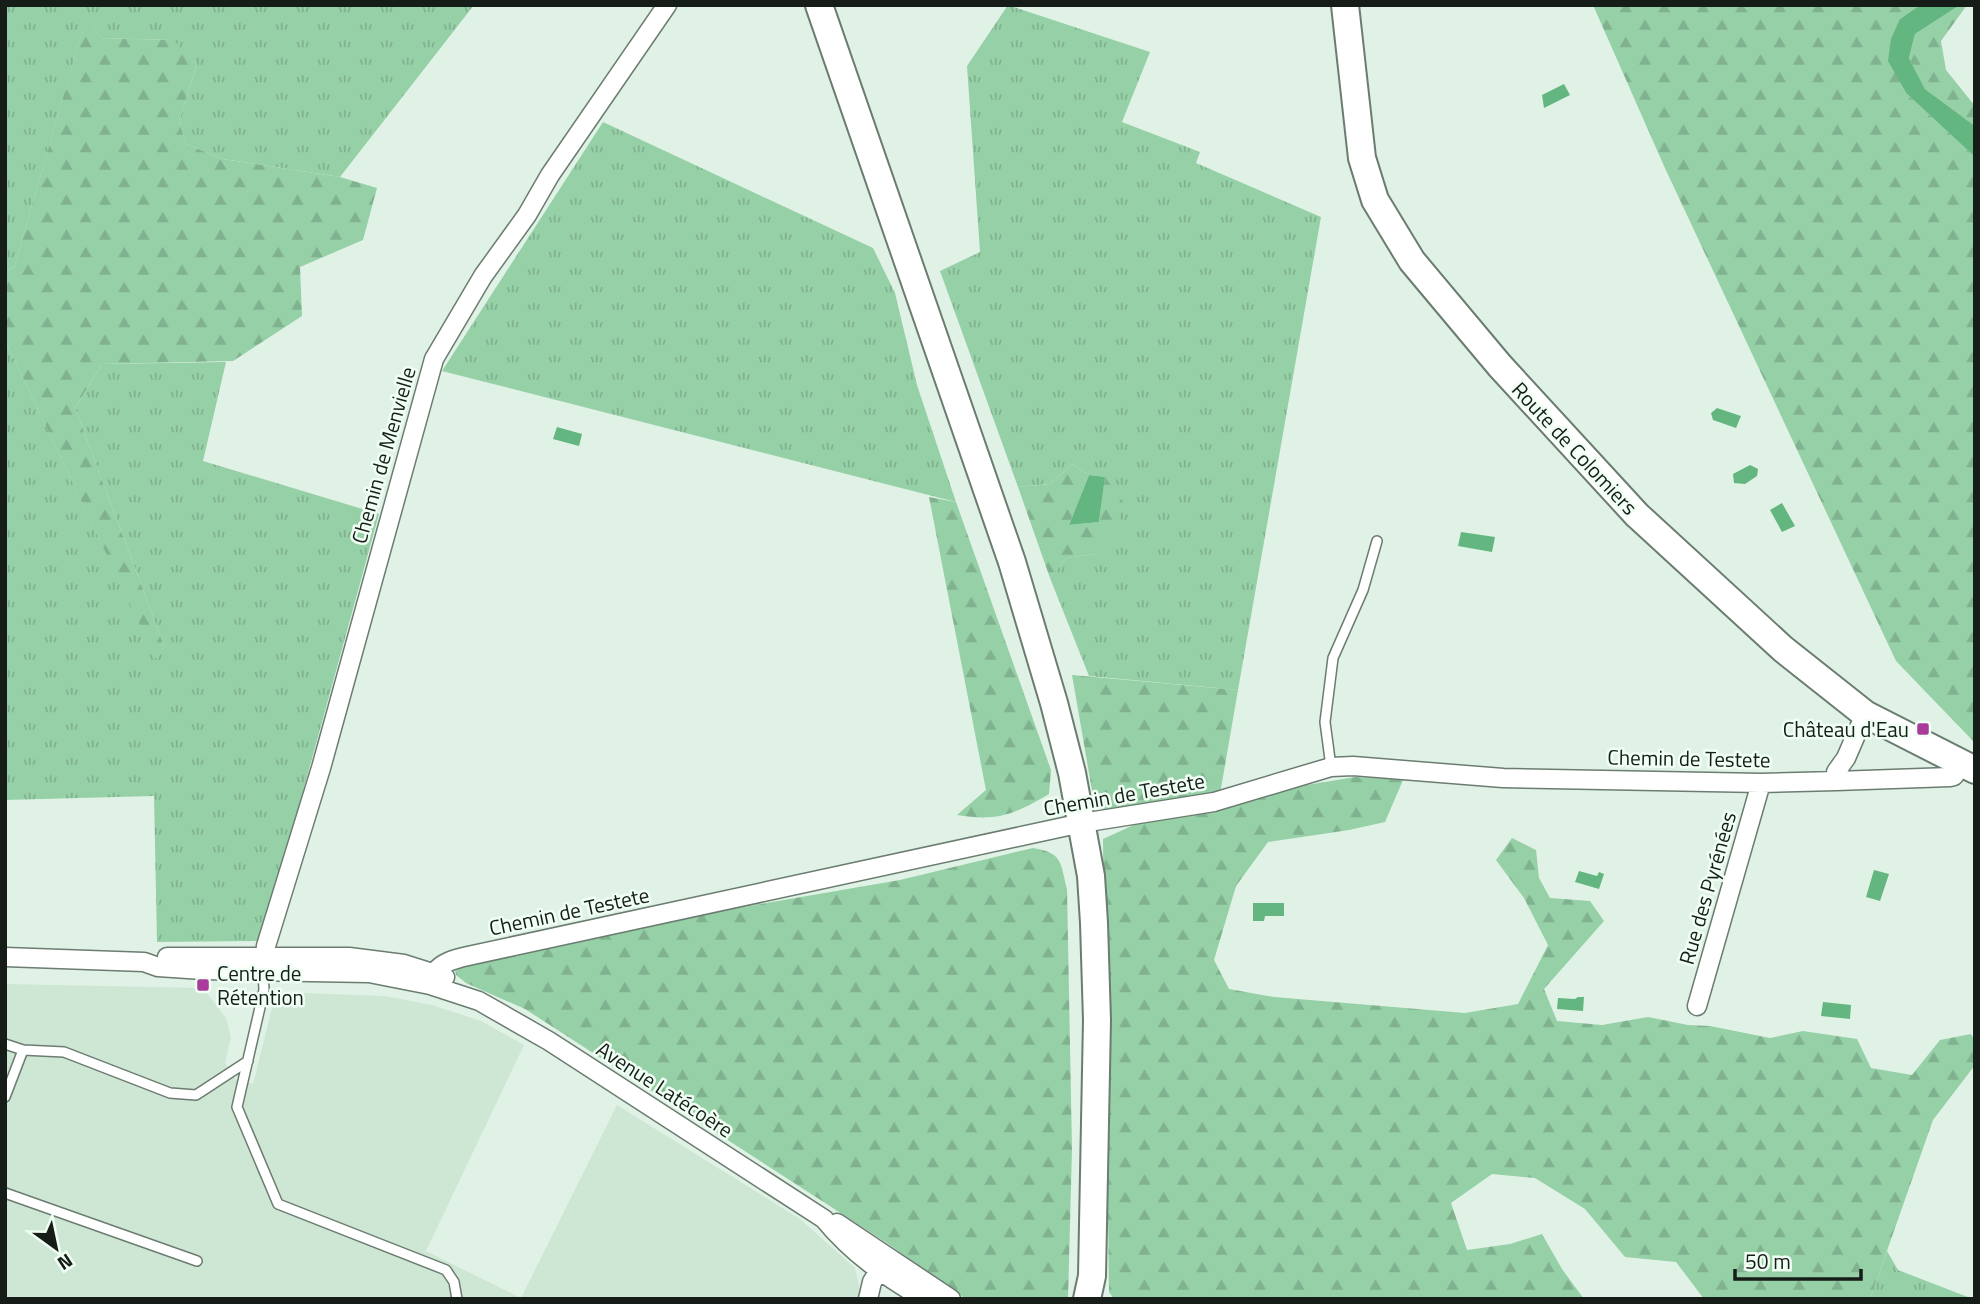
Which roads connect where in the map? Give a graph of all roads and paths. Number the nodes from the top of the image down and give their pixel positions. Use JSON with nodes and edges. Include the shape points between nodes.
{"nodes":[{"id":1,"x":667,"y":5,"type":"edge"},
{"id":2,"x":819,"y":5,"type":"edge"},
{"id":3,"x":1345,"y":5,"type":"edge"},
{"id":4,"x":1377,"y":541,"type":"dead end"},
{"id":5,"x":1865,"y":713,"type":"junction"},
{"id":6,"x":1331,"y":767,"type":"junction"},
{"id":7,"x":1969,"y":767,"type":"edge"},
{"id":8,"x":1836,"y":781,"type":"junction"},
{"id":9,"x":1761,"y":783,"type":"junction"},
{"id":10,"x":1083,"y":822,"type":"junction"},
{"id":11,"x":5,"y":957,"type":"edge"},
{"id":12,"x":264,"y":965,"type":"junction"},
{"id":13,"x":434,"y":972,"type":"junction"},
{"id":14,"x":479,"y":1001,"type":"junction"},
{"id":15,"x":1697,"y":1006,"type":"dead end"},
{"id":16,"x":5,"y":1044,"type":"edge"},
{"id":17,"x":23,"y":1050,"type":"junction"},
{"id":18,"x":248,"y":1061,"type":"junction"},
{"id":19,"x":5,"y":1097,"type":"edge"},
{"id":20,"x":5,"y":1193,"type":"edge"},
{"id":21,"x":197,"y":1261,"type":"dead end"},
{"id":22,"x":883,"y":1264,"type":"junction"},
{"id":23,"x":1092,"y":1291,"type":"edge"},
{"id":24,"x":919,"y":1296,"type":"edge"},
{"id":25,"x":457,"y":1299,"type":"edge"},
{"id":26,"x":869,"y":1299,"type":"edge"},
{"id":27,"x":890,"y":1299,"type":"edge"},
{"id":28,"x":951,"y":1299,"type":"edge"}],
"edges":[{"from":1,"to":12,"type":"street","name":"Chemin de Menvielle","via":[[483,276],[434,359]]},
{"from":2,"to":10,"type":"main road","via":[[1012,562]]},
{"from":3,"to":5,"type":"main road","name":"Route de Colomiers","via":[[1362,158],[1375,200],[1412,261],[1500,366],[1637,515],[1783,649]]},
{"from":4,"to":6,"type":"lane","via":[[1363,590],[1333,658],[1325,722]]},
{"from":5,"to":7,"type":"main road","name":"Route de Colomiers"},
{"from":5,"to":8,"type":"street","via":[[1836,772]]},
{"from":6,"to":9,"type":"street","name":"Chemin de Testete","via":[[1503,778]]},
{"from":6,"to":10,"type":"street","name":"Chemin de Testete","via":[[1214,802]]},
{"from":7,"to":8,"type":"street","name":"Chemin de Testete","via":[[1950,778]]},
{"from":8,"to":9,"type":"street","name":"Chemin de Testete"},
{"from":9,"to":15,"type":"street","name":"Rue des Pyrénées"},
{"from":10,"to":13,"type":"street","name":"Chemin de Testete","via":[[468,956],[448,961]]},
{"from":10,"to":23,"type":"main road","via":[[1091,876],[1097,1020]]},
{"from":11,"to":12,"type":"street","name":"Avenue Latécoère","via":[[144,962],[162,957]]},
{"from":12,"to":13,"type":"street","name":"Avenue Latécoère","via":[[349,957]]},
{"from":12,"to":14,"type":"street","name":"Avenue Latécoère","via":[[369,973]]},
{"from":12,"to":18,"type":"lane","via":[[264,990]]},
{"from":13,"to":14,"type":"street","name":"Avenue Latécoère"},
{"from":14,"to":22,"type":"street","name":"Avenue Latécoère","via":[[549,1041],[824,1219],[855,1252]]},
{"from":16,"to":17,"type":"lane"},
{"from":17,"to":18,"type":"lane","via":[[64,1052],[170,1093],[195,1095]]},
{"from":17,"to":19,"type":"lane"},
{"from":18,"to":25,"type":"lane","via":[[237,1107],[278,1204],[446,1270]]},
{"from":20,"to":21,"type":"lane"},
{"from":22,"to":24,"type":"street","name":"Avenue Latécoère"},
{"from":22,"to":26,"type":"street","via":[[872,1282]]},
{"from":22,"to":28,"type":"street","name":"Avenue Latécoère"},
{"from":24,"to":27,"type":"street"}]}
